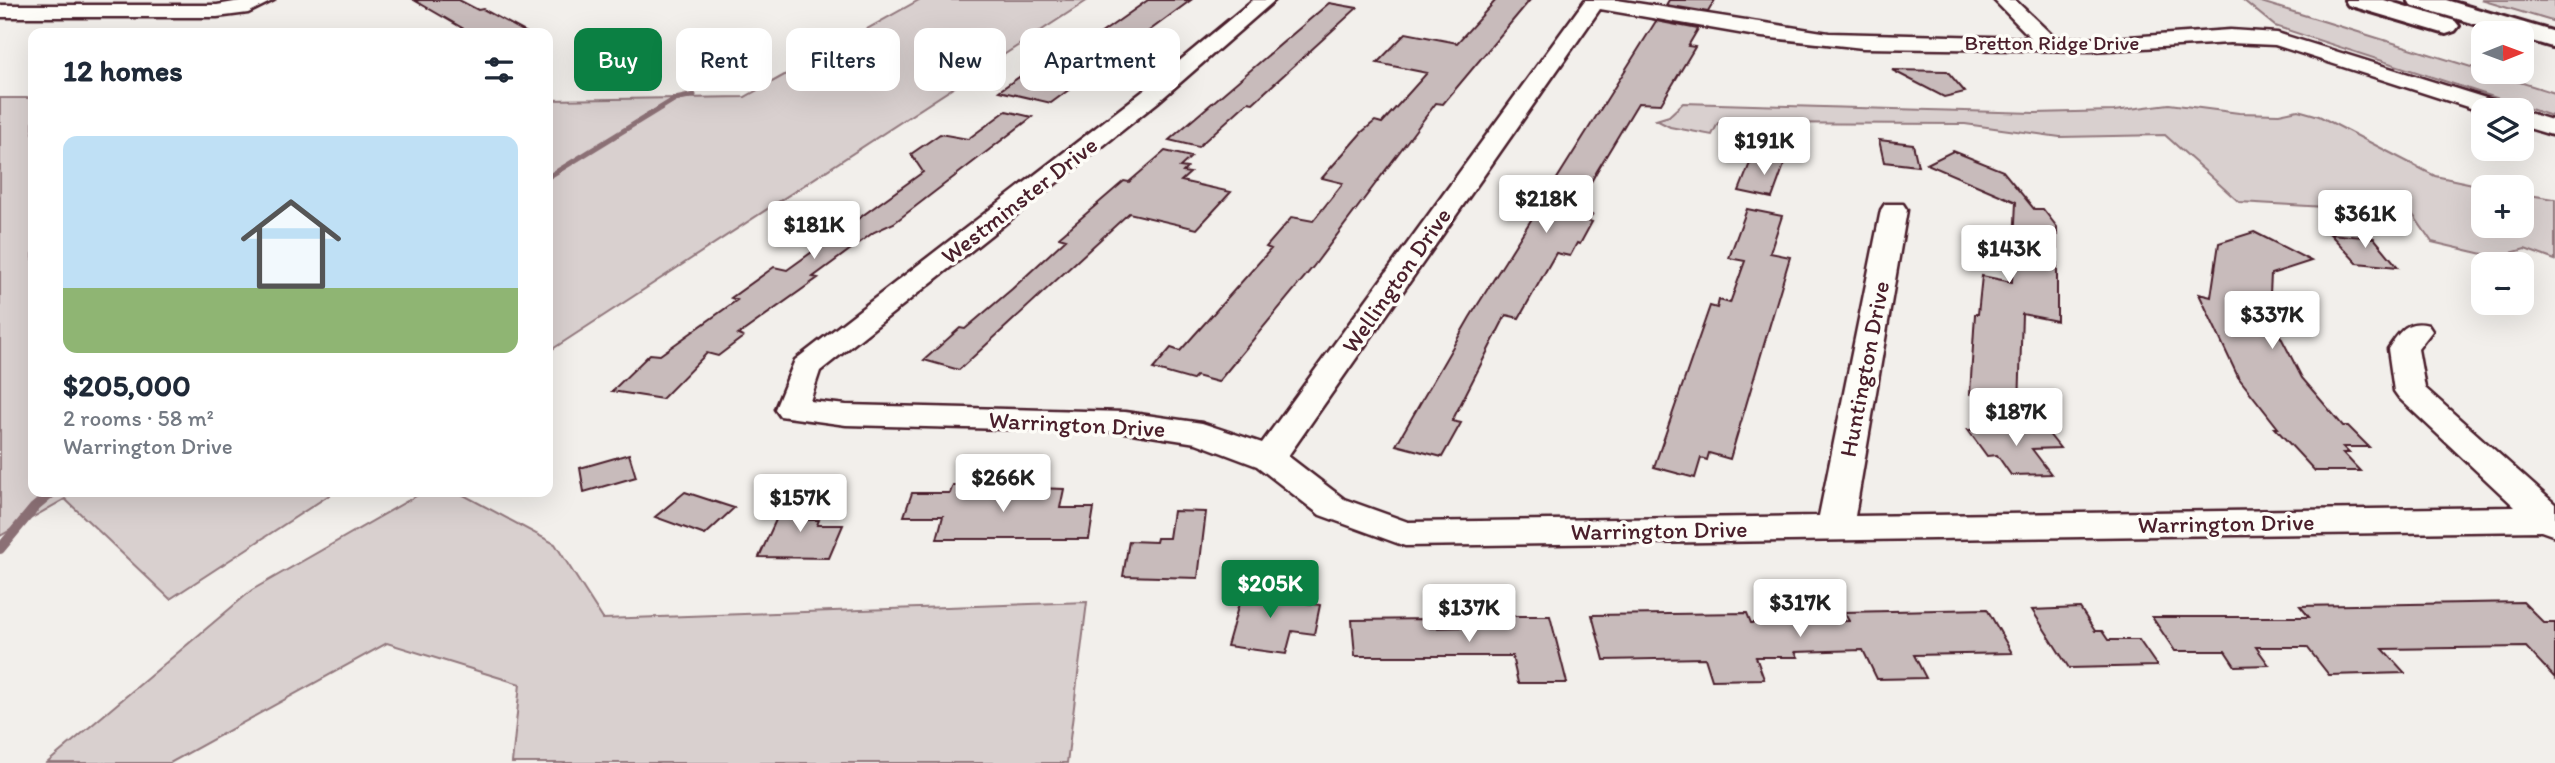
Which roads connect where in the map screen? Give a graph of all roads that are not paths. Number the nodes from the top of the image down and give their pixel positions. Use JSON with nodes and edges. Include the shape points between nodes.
{"nodes":[{"id":1,"x":264,"y":0,"type":"edge"},
{"id":2,"x":1265,"y":0,"type":"edge"},
{"id":3,"x":2004,"y":0,"type":"edge"},
{"id":4,"x":2357,"y":0,"type":"edge"},
{"id":5,"x":2420,"y":0,"type":"edge"},
{"id":6,"x":1595,"y":1,"type":"edge"},
{"id":7,"x":0,"y":11,"type":"edge"},
{"id":8,"x":2471,"y":33,"type":"edge"},
{"id":9,"x":2555,"y":40,"type":"edge"},
{"id":10,"x":2048,"y":43,"type":"junction"},
{"id":11,"x":2534,"y":52,"type":"edge"},
{"id":12,"x":2555,"y":58,"type":"edge"},
{"id":13,"x":2471,"y":101,"type":"edge"},
{"id":14,"x":2534,"y":121,"type":"edge"},
{"id":15,"x":2555,"y":129,"type":"edge"},
{"id":16,"x":1894,"y":210,"type":"dead end"},
{"id":17,"x":2417,"y":331,"type":"dead end"},
{"id":18,"x":791,"y":409,"type":"joint"},
{"id":19,"x":1269,"y":458,"type":"junction"},
{"id":20,"x":2553,"y":521,"type":"edge"},
{"id":21,"x":1835,"y":527,"type":"junction"}],
"edges":[{"from":1,"to":7,"type":"street","via":[[241,9],[217,11]]},
{"from":2,"to":18,"type":"street","name":"Westminster Drive","via":[[1150,97],[806,367]]},
{"from":3,"to":10,"type":"street"},
{"from":4,"to":8,"type":"highway"},
{"from":5,"to":9,"type":"highway"},
{"from":6,"to":10,"type":"street","name":"Bretton Ridge Drive","via":[[1765,31],[1862,42]]},
{"from":6,"to":19,"type":"street","name":"Wellington Drive"},
{"from":10,"to":13,"type":"street","name":"Bretton Ridge Drive","via":[[2103,45],[2228,34],[2277,39]]},
{"from":11,"to":12,"type":"highway"},
{"from":14,"to":15,"type":"street"},
{"from":16,"to":21,"type":"street","name":"Huntington Drive"},
{"from":17,"to":20,"type":"street","via":[[2403,349],[2410,390]]},
{"from":18,"to":19,"type":"street","name":"Warrington Drive","via":[[846,415],[1125,422],[1202,433]]},
{"from":19,"to":21,"type":"street","name":"Warrington Drive","via":[[1332,506],[1405,534]]},
{"from":20,"to":21,"type":"street","name":"Warrington Drive"}]}
